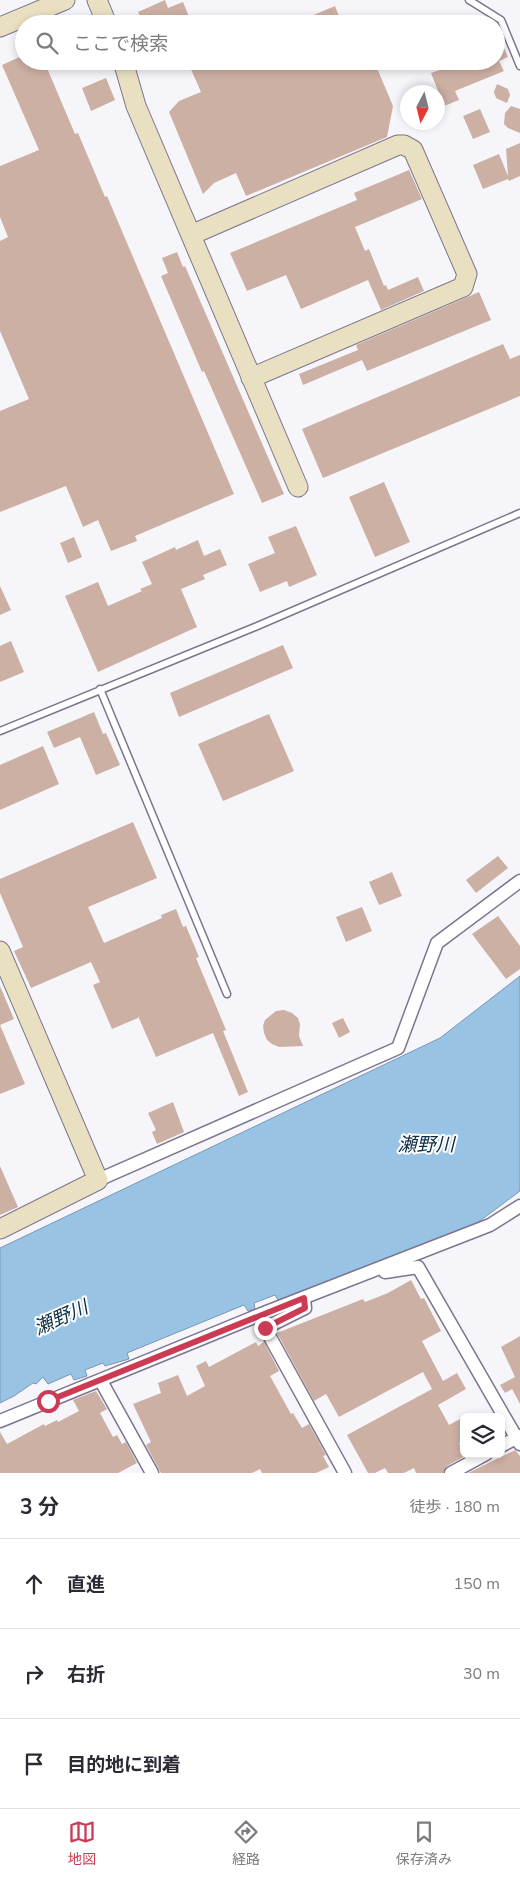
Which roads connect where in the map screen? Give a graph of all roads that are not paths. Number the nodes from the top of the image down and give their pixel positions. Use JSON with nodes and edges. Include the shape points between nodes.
{"nodes":[{"id":1,"x":65,"y":0,"type":"edge"},
{"id":2,"x":97,"y":0,"type":"edge"},
{"id":3,"x":469,"y":0,"type":"edge"},
{"id":4,"x":30,"y":15,"type":"edge"},
{"id":5,"x":103,"y":15,"type":"edge"},
{"id":6,"x":493,"y":15,"type":"edge"},
{"id":7,"x":15,"y":22,"type":"edge"},
{"id":8,"x":0,"y":28,"type":"edge"},
{"id":9,"x":505,"y":30,"type":"edge"},
{"id":10,"x":520,"y":66,"type":"edge"},
{"id":11,"x":126,"y":70,"type":"edge"},
{"id":12,"x":190,"y":235,"type":"junction"},
{"id":13,"x":251,"y":378,"type":"junction"},
{"id":14,"x":298,"y":487,"type":"dead end"},
{"id":15,"x":520,"y":513,"type":"edge"},
{"id":16,"x":100,"y":689,"type":"junction"},
{"id":17,"x":0,"y":731,"type":"edge"},
{"id":18,"x":520,"y":881,"type":"edge"},
{"id":19,"x":0,"y":951,"type":"edge"},
{"id":20,"x":227,"y":994,"type":"dead end"},
{"id":21,"x":98,"y":1180,"type":"junction"},
{"id":22,"x":520,"y":1206,"type":"edge"},
{"id":23,"x":0,"y":1229,"type":"edge"},
{"id":24,"x":363,"y":1276,"type":"junction"},
{"id":25,"x":304,"y":1298,"type":"junction"},
{"id":26,"x":101,"y":1381,"type":"junction"},
{"id":27,"x":0,"y":1421,"type":"edge"},
{"id":28,"x":519,"y":1439,"type":"edge"},
{"id":29,"x":505,"y":1444,"type":"edge"},
{"id":30,"x":479,"y":1458,"type":"edge"},
{"id":31,"x":152,"y":1473,"type":"edge"},
{"id":32,"x":345,"y":1473,"type":"edge"},
{"id":33,"x":451,"y":1473,"type":"edge"}],
"edges":[{"from":1,"to":4,"type":"street"},
{"from":2,"to":5,"type":"street"},
{"from":3,"to":6,"type":"lane"},
{"from":7,"to":8,"type":"street"},
{"from":9,"to":10,"type":"lane"},
{"from":11,"to":12,"type":"street","via":[[136,106]]},
{"from":12,"to":13,"type":"street"},
{"from":12,"to":13,"type":"street","via":[[404,145],[413,150],[467,274],[463,288]]},
{"from":13,"to":14,"type":"street"},
{"from":15,"to":16,"type":"lane"},
{"from":16,"to":17,"type":"lane"},
{"from":16,"to":20,"type":"lane"},
{"from":18,"to":21,"type":"street","via":[[437,943],[398,1048]]},
{"from":19,"to":21,"type":"street"},
{"from":21,"to":23,"type":"street"},
{"from":22,"to":24,"type":"street","via":[[490,1225]]},
{"from":24,"to":25,"type":"street"},
{"from":24,"to":28,"type":"street","via":[[418,1267]]},
{"from":25,"to":26,"type":"street"},
{"from":25,"to":32,"type":"street","via":[[305,1308],[265,1328]]},
{"from":26,"to":27,"type":"street"},
{"from":26,"to":31,"type":"street"},
{"from":28,"to":29,"type":"street"},
{"from":30,"to":33,"type":"street"}]}
